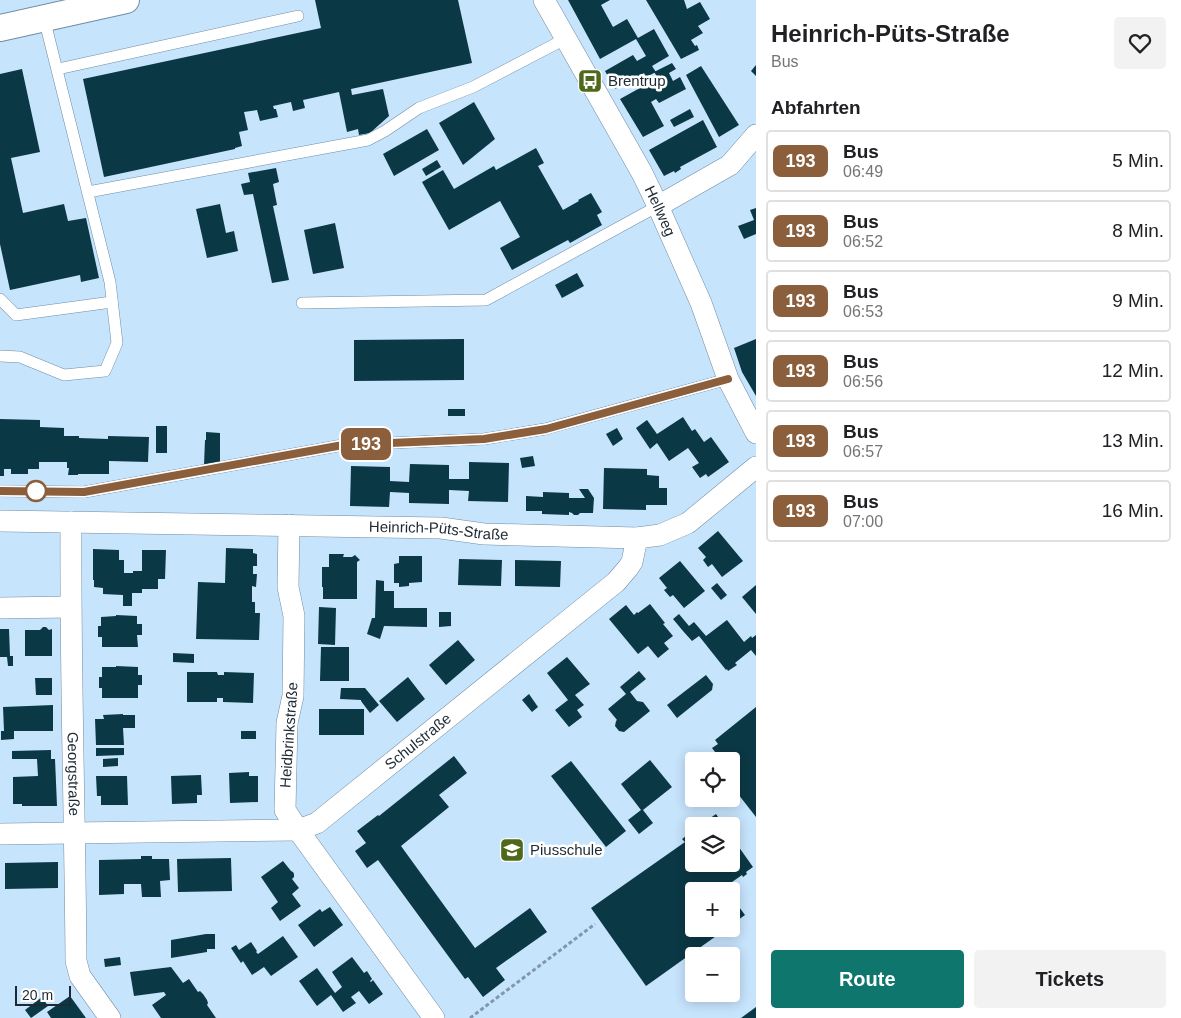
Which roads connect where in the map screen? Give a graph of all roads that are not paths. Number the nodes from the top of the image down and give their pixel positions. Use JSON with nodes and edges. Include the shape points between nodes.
{"nodes":[{"id":1,"x":126,"y":0,"type":"edge"},
{"id":2,"x":544,"y":0,"type":"edge"},
{"id":3,"x":298,"y":16,"type":"dead end"},
{"id":4,"x":44,"y":18,"type":"junction"},
{"id":5,"x":0,"y":28,"type":"edge"},
{"id":6,"x":565,"y":39,"type":"junction"},
{"id":7,"x":58,"y":69,"type":"junction"},
{"id":8,"x":756,"y":135,"type":"edge"},
{"id":9,"x":88,"y":192,"type":"junction"},
{"id":10,"x":658,"y":206,"type":"junction"},
{"id":11,"x":0,"y":299,"type":"edge"},
{"id":12,"x":112,"y":302,"type":"junction"},
{"id":13,"x":302,"y":303,"type":"dead end"},
{"id":14,"x":0,"y":356,"type":"edge"},
{"id":15,"x":728,"y":379,"type":"junction"},
{"id":16,"x":756,"y":433,"type":"edge"},
{"id":17,"x":756,"y":467,"type":"edge"},
{"id":18,"x":0,"y":491,"type":"edge"},
{"id":19,"x":0,"y":521,"type":"edge"},
{"id":20,"x":71,"y":522,"type":"junction"},
{"id":21,"x":289,"y":525,"type":"junction"},
{"id":22,"x":637,"y":538,"type":"junction"},
{"id":23,"x":70,"y":607,"type":"junction"},
{"id":24,"x":0,"y":608,"type":"edge"},
{"id":25,"x":298,"y":830,"type":"junction"},
{"id":26,"x":75,"y":833,"type":"junction"},
{"id":27,"x":0,"y":834,"type":"edge"},
{"id":28,"x":110,"y":1018,"type":"edge"},
{"id":29,"x":434,"y":1018,"type":"edge"}],
"edges":[{"from":1,"to":4,"type":"street"},
{"from":2,"to":6,"type":"street","name":"Hellweg"},
{"from":3,"to":7,"type":"lane"},
{"from":4,"to":5,"type":"street"},
{"from":4,"to":7,"type":"lane"},
{"from":6,"to":9,"type":"lane","via":[[473,88],[419,108],[368,140]]},
{"from":6,"to":10,"type":"street","name":"Hellweg"},
{"from":7,"to":9,"type":"lane"},
{"from":8,"to":10,"type":"street","via":[[730,165]]},
{"from":9,"to":12,"type":"lane"},
{"from":10,"to":13,"type":"lane","via":[[486,300]]},
{"from":10,"to":15,"type":"street","name":"Hellweg","via":[[701,303]]},
{"from":11,"to":12,"type":"lane","via":[[16,315]]},
{"from":12,"to":14,"type":"lane","via":[[117,342],[105,372],[64,376],[20,357]]},
{"from":15,"to":16,"type":"street","name":"Hellweg"},
{"from":15,"to":18,"type":"lane","via":[[546,429],[484,439],[343,445],[84,492]]},
{"from":17,"to":22,"type":"street","via":[[688,523],[660,535]]},
{"from":19,"to":20,"type":"street","name":"Heinrich-Püts-Straße"},
{"from":20,"to":21,"type":"street","name":"Heinrich-Püts-Straße"},
{"from":20,"to":23,"type":"street","name":"Georgstraße"},
{"from":21,"to":22,"type":"street","name":"Heinrich-Püts-Straße","via":[[441,528],[484,534]]},
{"from":21,"to":25,"type":"street","name":"Heidbrinkstraße","via":[[288,587],[294,616],[293,696],[287,723],[285,810]]},
{"from":22,"to":25,"type":"street","name":"Schulstraße","via":[[632,562],[616,582],[317,823]]},
{"from":23,"to":24,"type":"street"},
{"from":23,"to":26,"type":"street","name":"Georgstraße"},
{"from":25,"to":26,"type":"street","name":"Schulstraße"},
{"from":25,"to":29,"type":"street","name":"Heidbrinkstraße"},
{"from":26,"to":27,"type":"street","name":"Schulstraße"},
{"from":26,"to":28,"type":"street","name":"Georgstraße","via":[[76,961],[80,976]]}]}
